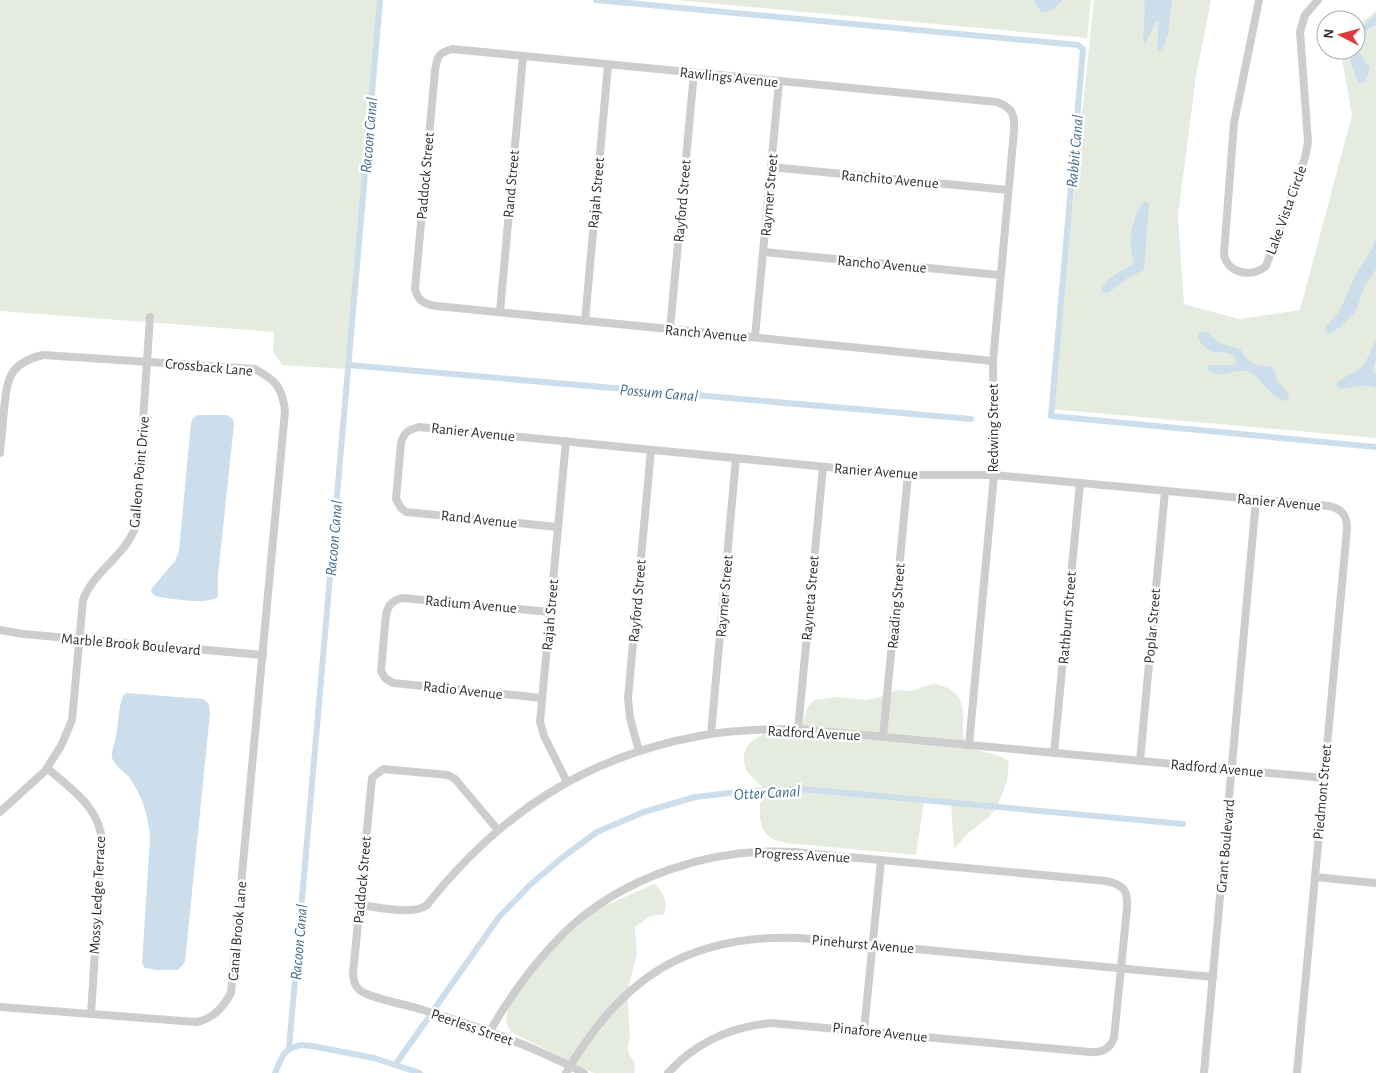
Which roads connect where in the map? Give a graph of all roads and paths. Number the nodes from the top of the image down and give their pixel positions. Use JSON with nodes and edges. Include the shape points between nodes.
{"nodes":[{"id":1,"x":1259,"y":0,"type":"edge"},
{"id":2,"x":1318,"y":0,"type":"edge"},
{"id":3,"x":443,"y":52,"type":"joint"},
{"id":4,"x":523,"y":56,"type":"junction"},
{"id":5,"x":608,"y":65,"type":"junction"},
{"id":6,"x":694,"y":73,"type":"junction"},
{"id":7,"x":780,"y":82,"type":"junction"},
{"id":8,"x":1012,"y":110,"type":"joint"},
{"id":9,"x":771,"y":167,"type":"junction"},
{"id":10,"x":1008,"y":190,"type":"junction"},
{"id":11,"x":764,"y":252,"type":"junction"},
{"id":12,"x":1000,"y":275,"type":"junction"},
{"id":13,"x":421,"y":301,"type":"joint"},
{"id":14,"x":500,"y":312,"type":"junction"},
{"id":15,"x":150,"y":316,"type":"dead end"},
{"id":16,"x":585,"y":321,"type":"junction"},
{"id":17,"x":670,"y":329,"type":"junction"},
{"id":18,"x":755,"y":337,"type":"junction"},
{"id":19,"x":993,"y":361,"type":"junction"},
{"id":20,"x":147,"y":362,"type":"junction"},
{"id":21,"x":566,"y":441,"type":"junction"},
{"id":22,"x":651,"y":450,"type":"junction"},
{"id":23,"x":0,"y":453,"type":"edge"},
{"id":24,"x":736,"y":458,"type":"junction"},
{"id":25,"x":823,"y":467,"type":"junction"},
{"id":26,"x":908,"y":475,"type":"junction"},
{"id":27,"x":994,"y":475,"type":"junction"},
{"id":28,"x":1080,"y":482,"type":"junction"},
{"id":29,"x":1165,"y":491,"type":"junction"},
{"id":30,"x":1256,"y":500,"type":"junction"},
{"id":31,"x":401,"y":508,"type":"joint"},
{"id":32,"x":1343,"y":512,"type":"joint"},
{"id":33,"x":558,"y":527,"type":"junction"},
{"id":34,"x":550,"y":612,"type":"junction"},
{"id":35,"x":0,"y":630,"type":"edge"},
{"id":36,"x":80,"y":639,"type":"junction"},
{"id":37,"x":263,"y":655,"type":"junction"},
{"id":38,"x":385,"y":678,"type":"joint"},
{"id":39,"x":542,"y":698,"type":"junction"},
{"id":40,"x":798,"y":729,"type":"junction"},
{"id":41,"x":711,"y":734,"type":"junction"},
{"id":42,"x":883,"y":737,"type":"junction"},
{"id":43,"x":969,"y":745,"type":"junction"},
{"id":44,"x":639,"y":751,"type":"junction"},
{"id":45,"x":1054,"y":753,"type":"junction"},
{"id":46,"x":1140,"y":761,"type":"junction"},
{"id":47,"x":47,"y":768,"type":"junction"},
{"id":48,"x":1232,"y":770,"type":"junction"},
{"id":49,"x":1324,"y":778,"type":"junction"},
{"id":50,"x":567,"y":782,"type":"junction"},
{"id":51,"x":0,"y":812,"type":"edge"},
{"id":52,"x":498,"y":830,"type":"junction"},
{"id":53,"x":881,"y":860,"type":"junction"},
{"id":54,"x":1315,"y":877,"type":"junction"},
{"id":55,"x":1376,"y":883,"type":"edge"},
{"id":56,"x":360,"y":905,"type":"junction"},
{"id":57,"x":873,"y":946,"type":"junction"},
{"id":58,"x":1121,"y":968,"type":"junction"},
{"id":59,"x":1213,"y":977,"type":"junction"},
{"id":60,"x":357,"y":989,"type":"joint"},
{"id":61,"x":0,"y":1007,"type":"edge"},
{"id":62,"x":91,"y":1014,"type":"junction"},
{"id":63,"x":864,"y":1030,"type":"junction"},
{"id":64,"x":490,"y":1031,"type":"junction"},
{"id":65,"x":568,"y":1069,"type":"edge"},
{"id":66,"x":584,"y":1073,"type":"edge"},
{"id":67,"x":668,"y":1073,"type":"edge"},
{"id":68,"x":1204,"y":1073,"type":"edge"},
{"id":69,"x":1297,"y":1073,"type":"edge"}],
"edges":[{"from":1,"to":2,"type":"street","name":"Lake Vista Circle","via":[[1232,130],[1224,254],[1230,268],[1244,272],[1266,266],[1307,150],[1300,32],[1305,15]]},
{"from":3,"to":4,"type":"street","name":"Rawlings Avenue","via":[[452,49]]},
{"from":3,"to":13,"type":"street","name":"Paddock Street","via":[[438,56],[435,72],[415,289]]},
{"from":4,"to":5,"type":"street","name":"Rawlings Avenue"},
{"from":4,"to":14,"type":"street","name":"Rand Street"},
{"from":5,"to":6,"type":"street","name":"Rawlings Avenue"},
{"from":5,"to":16,"type":"street","name":"Rajah Street"},
{"from":6,"to":7,"type":"street","name":"Rawlings Avenue"},
{"from":6,"to":17,"type":"street","name":"Rayford Street"},
{"from":7,"to":8,"type":"street","name":"Rawlings Avenue","via":[[997,102]]},
{"from":7,"to":9,"type":"street","name":"Raymer Street"},
{"from":8,"to":10,"type":"street","name":"Redwing Street","via":[[1015,124]]},
{"from":9,"to":10,"type":"street","name":"Ranchito Avenue"},
{"from":9,"to":11,"type":"street","name":"Raymer Street"},
{"from":10,"to":12,"type":"street","name":"Redwing Street"},
{"from":11,"to":12,"type":"street","name":"Rancho Avenue"},
{"from":11,"to":18,"type":"street","name":"Raymer Street"},
{"from":12,"to":19,"type":"street","name":"Redwing Street"},
{"from":13,"to":14,"type":"street","name":"Ranch Avenue","via":[[436,306]]},
{"from":14,"to":16,"type":"street","name":"Ranch Avenue"},
{"from":15,"to":20,"type":"street","name":"Galleon Point Drive"},
{"from":16,"to":17,"type":"street","name":"Ranch Avenue"},
{"from":17,"to":18,"type":"street","name":"Ranch Avenue"},
{"from":18,"to":19,"type":"street","name":"Ranch Avenue"},
{"from":19,"to":27,"type":"street","name":"Redwing Street"},
{"from":20,"to":23,"type":"street","name":"Crossback Lane","via":[[43,355],[20,364],[7,381]]},
{"from":20,"to":36,"type":"street","name":"Galleon Point Drive","via":[[136,524],[131,539],[86,591]]},
{"from":20,"to":37,"type":"street","name":"Crossback Lane","via":[[255,369],[269,376],[284,399]]},
{"from":21,"to":22,"type":"street","name":"Ranier Avenue"},
{"from":21,"to":31,"type":"street","name":"Ranier Avenue","via":[[419,427],[408,430],[401,443],[396,492]]},
{"from":21,"to":33,"type":"street","name":"Rajah Street"},
{"from":22,"to":24,"type":"street","name":"Ranier Avenue"},
{"from":22,"to":44,"type":"street","name":"Rayford Street","via":[[628,698]]},
{"from":24,"to":25,"type":"street","name":"Ranier Avenue"},
{"from":24,"to":41,"type":"street","name":"Raymer Street"},
{"from":25,"to":26,"type":"street","name":"Ranier Avenue"},
{"from":25,"to":40,"type":"street","name":"Rayneta Street"},
{"from":26,"to":27,"type":"street","name":"Ranier Avenue"},
{"from":26,"to":42,"type":"street","name":"Reading Street"},
{"from":27,"to":28,"type":"street","name":"Ranier Avenue"},
{"from":27,"to":43,"type":"street","name":"Redwing Street"},
{"from":28,"to":29,"type":"street","name":"Ranier Avenue"},
{"from":28,"to":45,"type":"street","name":"Rathburn Street"},
{"from":29,"to":30,"type":"street","name":"Ranier Avenue"},
{"from":29,"to":46,"type":"street","name":"Poplar Street"},
{"from":30,"to":32,"type":"street","name":"Ranier Avenue","via":[[1329,506]]},
{"from":30,"to":48,"type":"street","name":"Grant Boulevard"},
{"from":31,"to":33,"type":"street","name":"Rand Avenue","via":[[413,513]]},
{"from":32,"to":49,"type":"street","name":"Piedmont Street","via":[[1347,529]]},
{"from":33,"to":34,"type":"street","name":"Rajah Street"},
{"from":34,"to":38,"type":"street","name":"Radium Avenue","via":[[409,598],[392,601],[386,614],[381,664]]},
{"from":34,"to":39,"type":"street","name":"Rajah Street"},
{"from":35,"to":36,"type":"street","name":"Marble Brook Boulevard"},
{"from":36,"to":37,"type":"street","name":"Marble Brook Boulevard"},
{"from":36,"to":47,"type":"street","via":[[72,720]]},
{"from":37,"to":62,"type":"street","name":"Canal Brook Lane","via":[[233,984],[228,998],[214,1014],[196,1022]]},
{"from":38,"to":39,"type":"street","name":"Radio Avenue","via":[[393,683]]},
{"from":39,"to":50,"type":"street","name":"Rajah Street","via":[[542,729]]},
{"from":40,"to":41,"type":"street","name":"Radford Avenue"},
{"from":40,"to":42,"type":"street","name":"Radford Avenue"},
{"from":41,"to":44,"type":"street","name":"Radford Avenue"},
{"from":42,"to":43,"type":"street","name":"Radford Avenue"},
{"from":43,"to":45,"type":"street","name":"Radford Avenue"},
{"from":44,"to":50,"type":"street","name":"Radford Avenue"},
{"from":45,"to":46,"type":"street","name":"Radford Avenue"},
{"from":46,"to":48,"type":"street","name":"Radford Avenue"},
{"from":47,"to":51,"type":"street"},
{"from":47,"to":62,"type":"street","name":"Mossy Ledge Terrace","via":[[91,808],[101,829]]},
{"from":48,"to":49,"type":"street","name":"Radford Avenue"},
{"from":48,"to":59,"type":"street","name":"Grant Boulevard"},
{"from":49,"to":54,"type":"street","name":"Piedmont Street"},
{"from":50,"to":52,"type":"street","name":"Radford Avenue"},
{"from":52,"to":56,"type":"street","name":"Radford Avenue","via":[[470,855],[422,909]]},
{"from":52,"to":56,"type":"street","name":"Paddock Street","via":[[448,775],[383,770],[377,773],[370,787]]},
{"from":53,"to":57,"type":"street"},
{"from":53,"to":58,"type":"street","name":"Progress Avenue","via":[[1116,883],[1122,887],[1127,901]]},
{"from":53,"to":64,"type":"street","name":"Progress Avenue","via":[[794,852],[752,852],[709,858],[629,887],[564,934],[534,966]]},
{"from":54,"to":55,"type":"street"},
{"from":54,"to":69,"type":"street","name":"Piedmont Street"},
{"from":56,"to":60,"type":"street","name":"Paddock Street","via":[[353,974]]},
{"from":57,"to":58,"type":"street","name":"Pinehurst Avenue"},
{"from":57,"to":63,"type":"street"},
{"from":57,"to":65,"type":"street","name":"Pinehurst Avenue","via":[[799,938],[757,938],[727,942],[692,953],[651,975],[621,998],[605,1014]]},
{"from":58,"to":59,"type":"street","name":"Pinehurst Avenue"},
{"from":58,"to":63,"type":"street","name":"Pinafore Avenue","via":[[1114,1038],[1112,1045],[1098,1053]]},
{"from":59,"to":68,"type":"street","name":"Grant Boulevard"},
{"from":60,"to":64,"type":"street","name":"Peerless Street","via":[[367,995]]},
{"from":61,"to":62,"type":"street","name":"Canal Brook Lane"},
{"from":63,"to":67,"type":"street","name":"Pinafore Avenue","via":[[788,1023],[747,1026],[710,1039],[686,1055]]},
{"from":64,"to":65,"type":"street","name":"Peerless Street"},
{"from":65,"to":66,"type":"street","name":"Peerless Street"}]}
